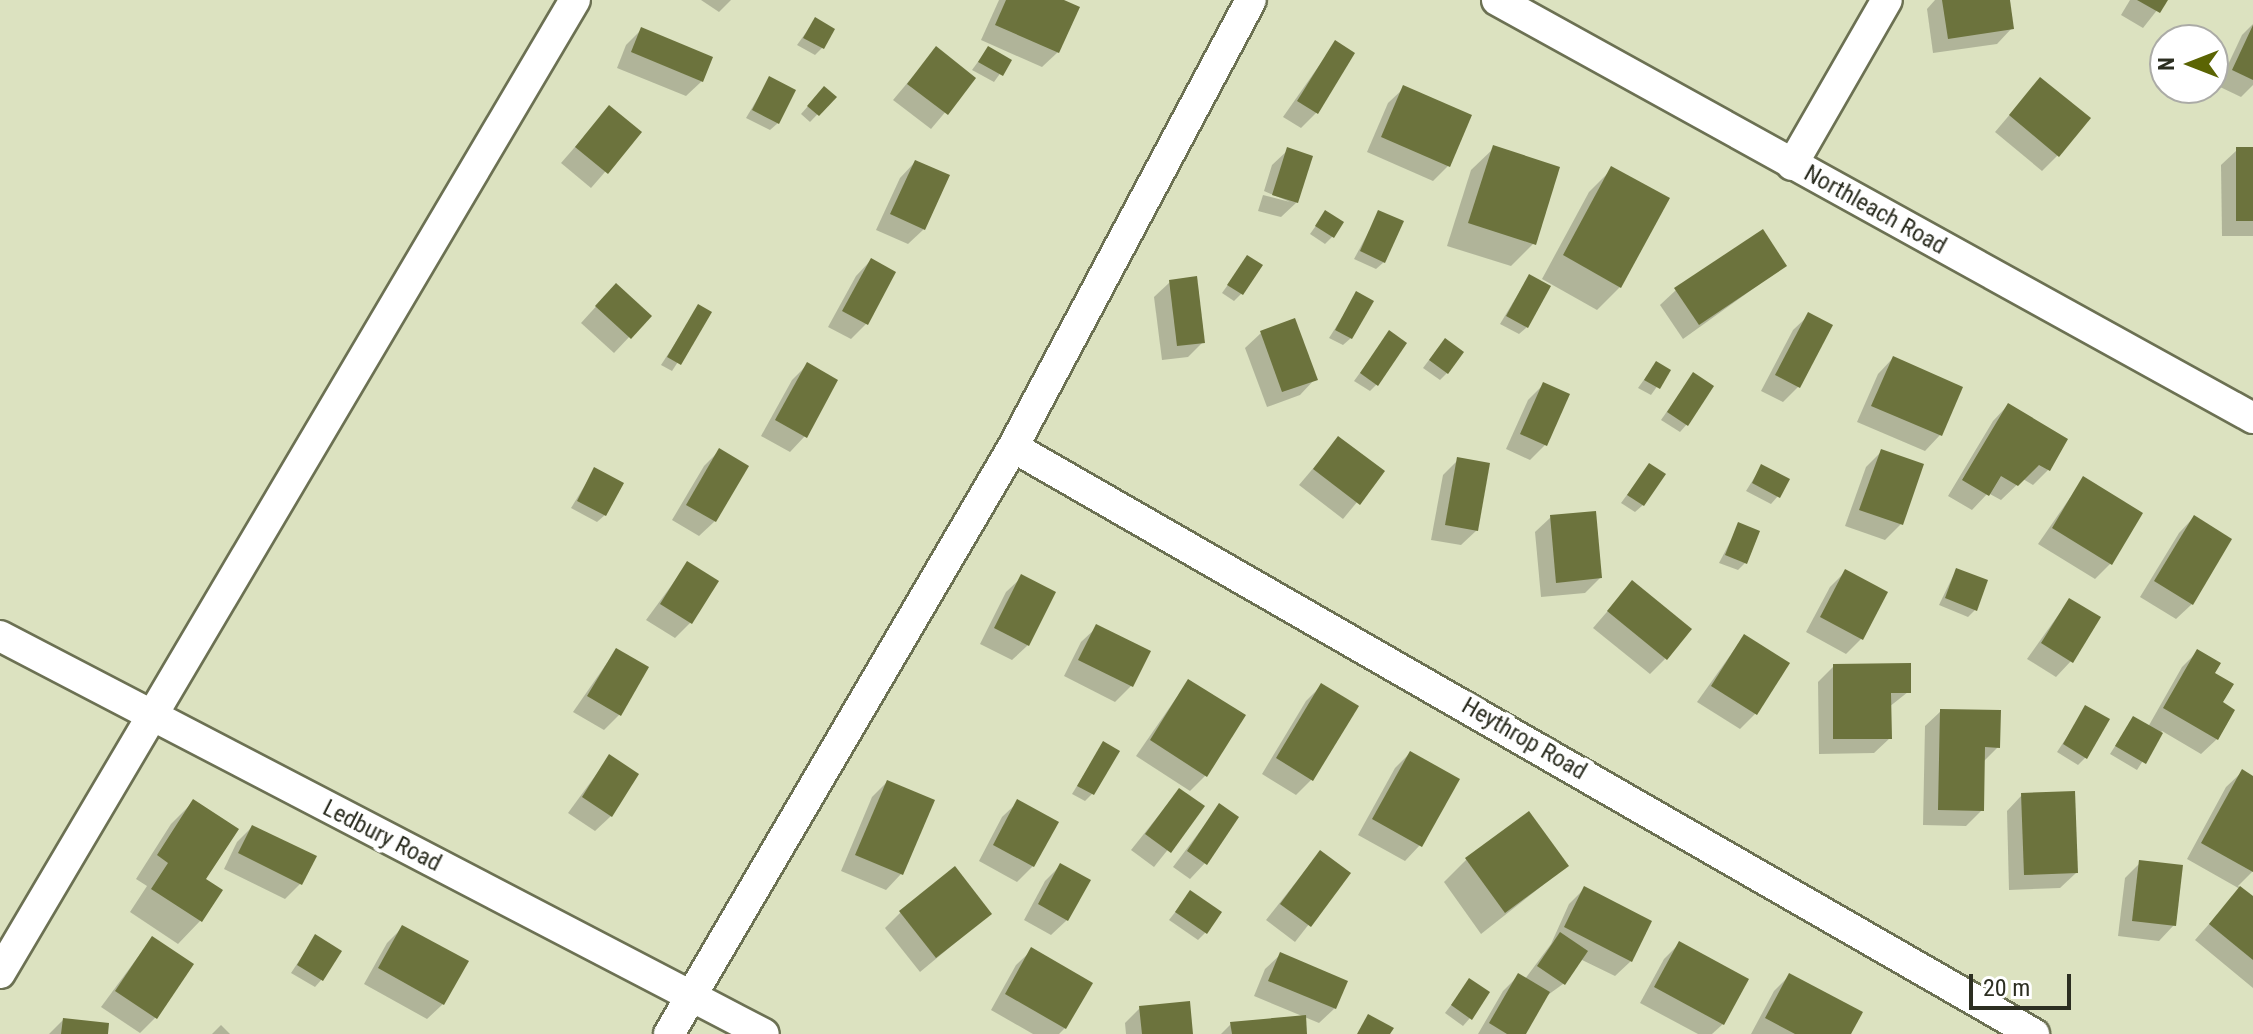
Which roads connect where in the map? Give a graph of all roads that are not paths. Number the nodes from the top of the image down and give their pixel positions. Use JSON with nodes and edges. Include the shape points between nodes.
{"nodes":[{"id":1,"x":575,"y":0,"type":"edge"},
{"id":2,"x":1251,"y":0,"type":"edge"},
{"id":3,"x":1497,"y":0,"type":"edge"},
{"id":4,"x":1887,"y":0,"type":"edge"},
{"id":5,"x":1792,"y":165,"type":"junction"},
{"id":6,"x":2253,"y":418,"type":"edge"},
{"id":7,"x":1013,"y":447,"type":"junction"},
{"id":8,"x":0,"y":636,"type":"edge"},
{"id":9,"x":150,"y":717,"type":"junction"},
{"id":10,"x":0,"y":973,"type":"edge"},
{"id":11,"x":691,"y":995,"type":"junction"},
{"id":12,"x":669,"y":1034,"type":"edge"},
{"id":13,"x":764,"y":1034,"type":"edge"},
{"id":14,"x":2034,"y":1034,"type":"edge"}],
"edges":[{"from":1,"to":9,"type":"street"},
{"from":2,"to":7,"type":"street"},
{"from":3,"to":5,"type":"street","name":"Northleach Road"},
{"from":4,"to":5,"type":"street"},
{"from":5,"to":6,"type":"street","name":"Northleach Road"},
{"from":7,"to":11,"type":"street"},
{"from":7,"to":14,"type":"street","name":"Heythrop Road"},
{"from":8,"to":9,"type":"street","name":"Ledbury Road"},
{"from":9,"to":10,"type":"street"},
{"from":9,"to":11,"type":"street","name":"Ledbury Road"},
{"from":11,"to":12,"type":"street"},
{"from":11,"to":13,"type":"street","name":"Ledbury Road"}]}
